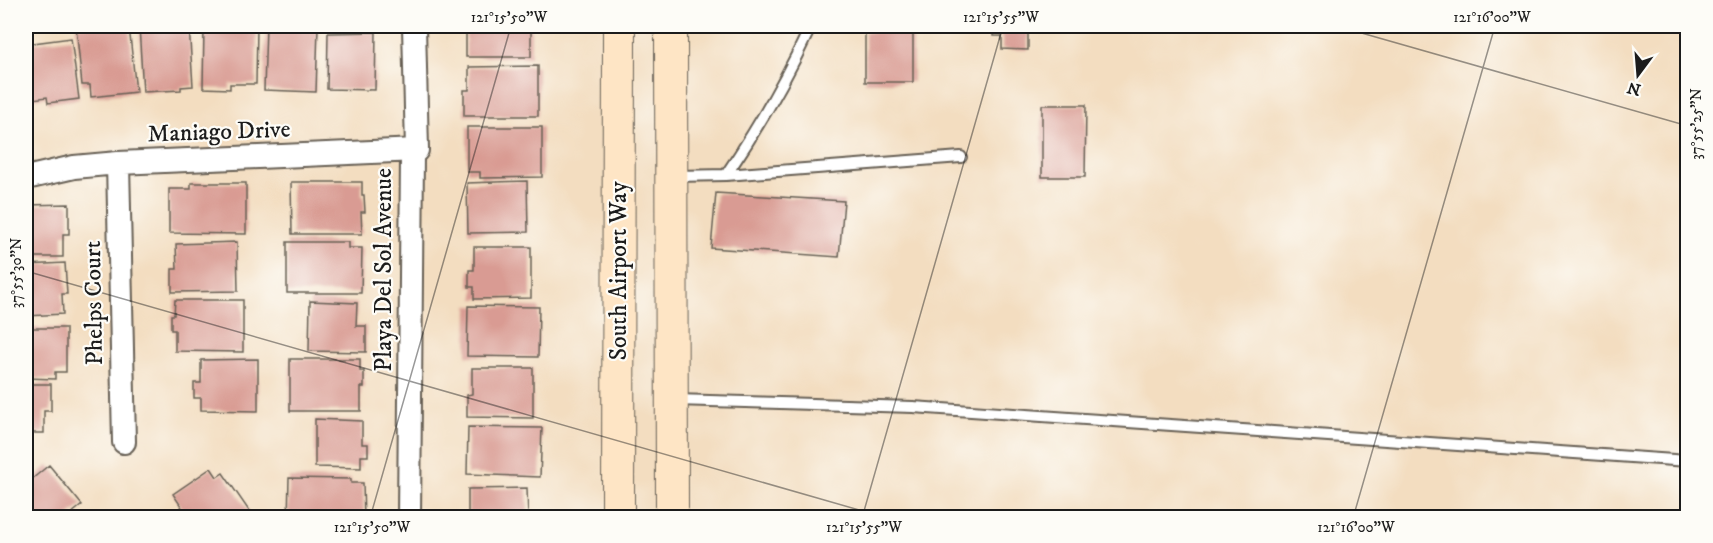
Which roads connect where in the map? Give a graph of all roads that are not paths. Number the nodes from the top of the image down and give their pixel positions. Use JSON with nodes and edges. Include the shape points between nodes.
{"nodes":[{"id":1,"x":414,"y":26,"type":"edge"},
{"id":2,"x":619,"y":26,"type":"edge"},
{"id":3,"x":670,"y":26,"type":"edge"},
{"id":4,"x":810,"y":28,"type":"dead end"},
{"id":5,"x":417,"y":150,"type":"junction"},
{"id":6,"x":961,"y":157,"type":"dead end"},
{"id":7,"x":118,"y":163,"type":"junction"},
{"id":8,"x":726,"y":175,"type":"junction"},
{"id":9,"x":671,"y":176,"type":"junction"},
{"id":10,"x":26,"y":178,"type":"edge"},
{"id":11,"x":672,"y":400,"type":"junction"},
{"id":12,"x":124,"y":442,"type":"dead end"},
{"id":13,"x":1688,"y":461,"type":"edge"},
{"id":14,"x":409,"y":518,"type":"edge"},
{"id":15,"x":618,"y":518,"type":"edge"},
{"id":16,"x":672,"y":518,"type":"edge"}],
"edges":[{"from":1,"to":5,"type":"street","name":"Playa Del Sol Avenue"},
{"from":2,"to":15,"type":"main road","name":"South Airport Way"},
{"from":3,"to":9,"type":"main road"},
{"from":4,"to":8,"type":"lane","via":[[774,99]]},
{"from":5,"to":7,"type":"street","name":"Maniago Drive"},
{"from":5,"to":14,"type":"street","name":"Playa Del Sol Avenue","via":[[412,155]]},
{"from":6,"to":8,"type":"lane"},
{"from":7,"to":10,"type":"street","name":"Maniago Drive","via":[[74,167]]},
{"from":7,"to":12,"type":"street","name":"Phelps Court"},
{"from":8,"to":9,"type":"lane"},
{"from":9,"to":11,"type":"main road"},
{"from":11,"to":13,"type":"lane","via":[[913,407]]},
{"from":11,"to":16,"type":"main road"}]}
